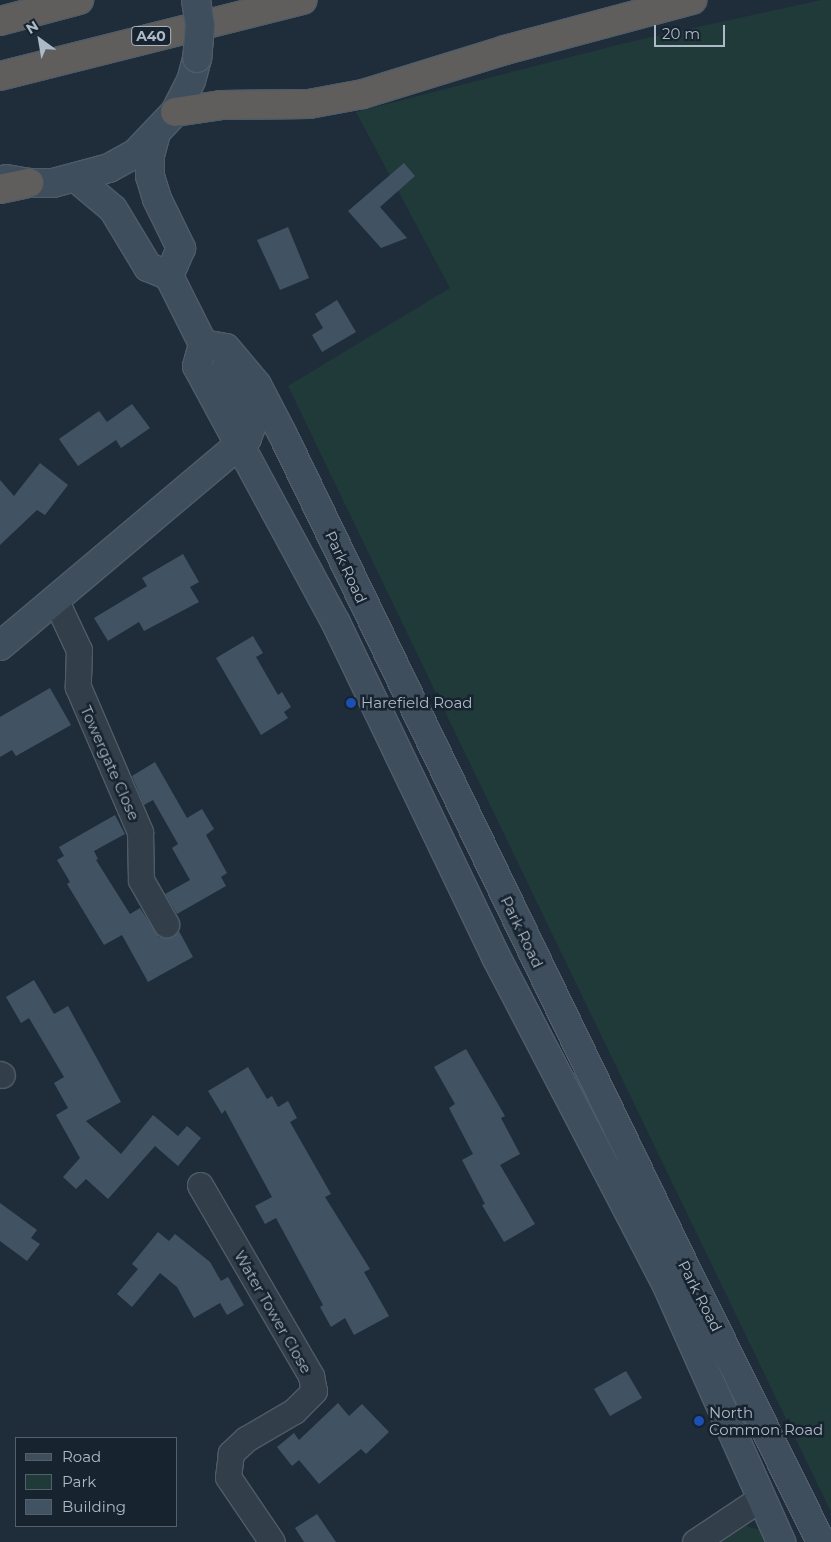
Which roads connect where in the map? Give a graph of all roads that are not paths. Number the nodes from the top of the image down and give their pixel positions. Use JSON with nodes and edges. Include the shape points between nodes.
{"nodes":[{"id":1,"x":80,"y":0,"type":"edge"},
{"id":2,"x":196,"y":0,"type":"edge"},
{"id":3,"x":303,"y":0,"type":"edge"},
{"id":4,"x":692,"y":0,"type":"edge"},
{"id":5,"x":0,"y":21,"type":"edge"},
{"id":6,"x":0,"y":76,"type":"edge"},
{"id":7,"x":174,"y":112,"type":"junction"},
{"id":8,"x":156,"y":133,"type":"junction"},
{"id":9,"x":0,"y":177,"type":"edge"},
{"id":10,"x":76,"y":178,"type":"junction"},
{"id":11,"x":29,"y":184,"type":"junction"},
{"id":12,"x":0,"y":189,"type":"edge"},
{"id":13,"x":169,"y":276,"type":"junction"},
{"id":14,"x":203,"y":344,"type":"junction"},
{"id":15,"x":231,"y":357,"type":"junction"},
{"id":16,"x":240,"y":444,"type":"junction"},
{"id":17,"x":56,"y":601,"type":"junction"},
{"id":18,"x":0,"y":646,"type":"edge"},
{"id":19,"x":166,"y":924,"type":"dead end"},
{"id":20,"x":200,"y":1185,"type":"dead end"},
{"id":21,"x":761,"y":1498,"type":"junction"},
{"id":22,"x":272,"y":1542,"type":"edge"},
{"id":23,"x":695,"y":1542,"type":"edge"},
{"id":24,"x":780,"y":1542,"type":"edge"},
{"id":25,"x":821,"y":1542,"type":"edge"}],
"edges":[{"from":1,"to":5,"type":"highway"},
{"from":2,"to":7,"type":"main road","bridge":true,"via":[[200,26],[197,58],[191,81]]},
{"from":3,"to":6,"type":"highway","number":"A40"},
{"from":4,"to":7,"type":"highway","via":[[505,50],[363,94],[310,104],[222,105]]},
{"from":7,"to":8,"type":"main road"},
{"from":8,"to":10,"type":"main road","via":[[136,153],[109,168]]},
{"from":8,"to":13,"type":"main road","via":[[150,155],[150,176],[156,198],[181,248]]},
{"from":9,"to":11,"type":"main road"},
{"from":10,"to":11,"type":"main road"},
{"from":10,"to":13,"type":"main road","via":[[113,209],[148,267]]},
{"from":11,"to":12,"type":"highway"},
{"from":13,"to":14,"type":"main road"},
{"from":14,"to":15,"type":"main road","name":"Park Road","via":[[226,348]]},
{"from":14,"to":16,"type":"main road","name":"Park Road","via":[[197,366]]},
{"from":15,"to":16,"type":"main road","via":[[226,369],[251,427],[250,434]]},
{"from":15,"to":25,"type":"main road","name":"Park Road","via":[[257,386],[297,464]]},
{"from":16,"to":17,"type":"main road"},
{"from":16,"to":21,"type":"main road","name":"Park Road","via":[[336,623],[496,957],[669,1290]]},
{"from":17,"to":18,"type":"main road"},
{"from":17,"to":19,"type":"street","name":"Towergate Close","via":[[78,650],[78,687],[140,832],[141,880]]},
{"from":20,"to":22,"type":"street","name":"Water Tower Close","via":[[312,1376],[314,1391],[294,1411],[246,1438],[231,1453],[228,1477]]},
{"from":21,"to":23,"type":"street"},
{"from":21,"to":24,"type":"main road","name":"Park Road"}]}
